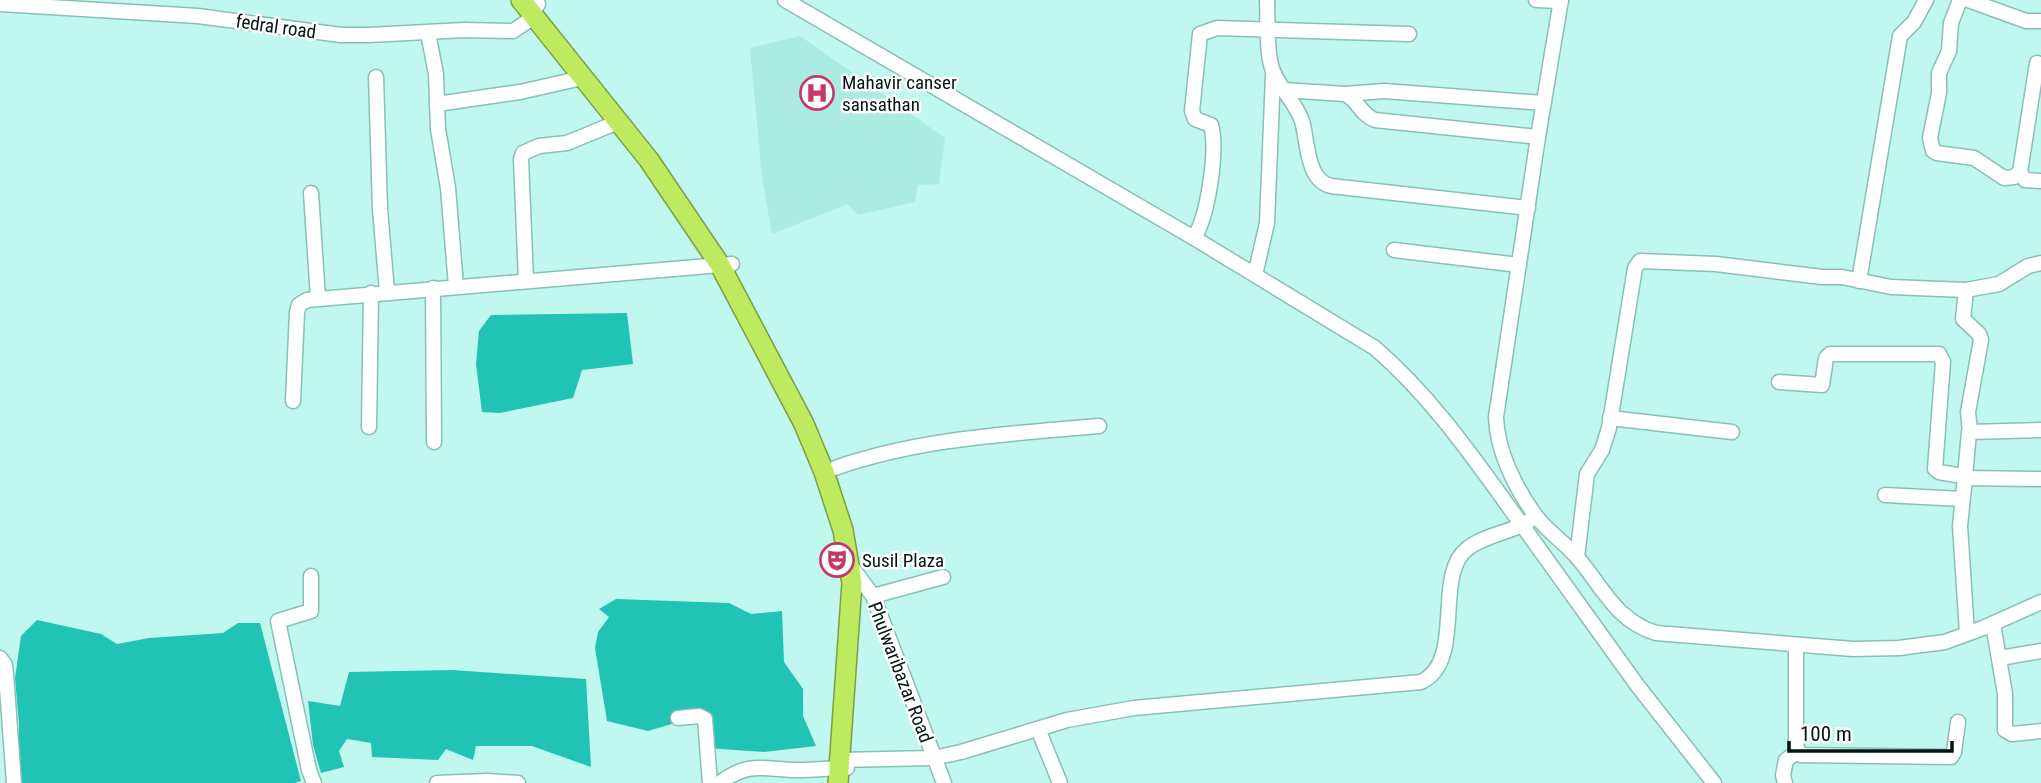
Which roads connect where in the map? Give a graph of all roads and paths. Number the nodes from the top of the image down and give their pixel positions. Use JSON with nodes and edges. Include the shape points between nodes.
{"nodes":[{"id":1,"x":785,"y":0,"type":"edge"},
{"id":2,"x":1267,"y":0,"type":"edge"},
{"id":3,"x":1536,"y":0,"type":"edge"},
{"id":4,"x":1926,"y":0,"type":"edge"},
{"id":5,"x":1960,"y":0,"type":"edge"},
{"id":6,"x":1968,"y":0,"type":"edge"},
{"id":7,"x":1561,"y":1,"type":"edge"},
{"id":8,"x":0,"y":4,"type":"edge"},
{"id":9,"x":49,"y":4,"type":"edge"},
{"id":10,"x":532,"y":5,"type":"edge"},
{"id":11,"x":2041,"y":21,"type":"edge"},
{"id":12,"x":1268,"y":29,"type":"junction"},
{"id":13,"x":428,"y":33,"type":"junction"},
{"id":14,"x":1409,"y":34,"type":"dead end"},
{"id":15,"x":2037,"y":63,"type":"dead end"},
{"id":16,"x":1273,"y":74,"type":"junction"},
{"id":17,"x":376,"y":77,"type":"dead end"},
{"id":18,"x":582,"y":78,"type":"junction"},
{"id":19,"x":1284,"y":90,"type":"junction"},
{"id":20,"x":1345,"y":94,"type":"junction"},
{"id":21,"x":1544,"y":103,"type":"junction"},
{"id":22,"x":437,"y":104,"type":"junction"},
{"id":23,"x":618,"y":122,"type":"junction"},
{"id":24,"x":1538,"y":137,"type":"junction"},
{"id":25,"x":2020,"y":172,"type":"junction"},
{"id":26,"x":2041,"y":181,"type":"edge"},
{"id":27,"x":312,"y":193,"type":"dead end"},
{"id":28,"x":1528,"y":208,"type":"junction"},
{"id":29,"x":1194,"y":238,"type":"junction"},
{"id":30,"x":1394,"y":250,"type":"dead end"},
{"id":31,"x":2041,"y":263,"type":"edge"},
{"id":32,"x":726,"y":265,"type":"junction"},
{"id":33,"x":1519,"y":265,"type":"junction"},
{"id":34,"x":1255,"y":275,"type":"junction"},
{"id":35,"x":526,"y":281,"type":"junction"},
{"id":36,"x":1859,"y":281,"type":"junction"},
{"id":37,"x":456,"y":286,"type":"junction"},
{"id":38,"x":433,"y":288,"type":"junction"},
{"id":39,"x":1966,"y":290,"type":"junction"},
{"id":40,"x":387,"y":292,"type":"junction"},
{"id":41,"x":371,"y":293,"type":"junction"},
{"id":42,"x":318,"y":298,"type":"junction"},
{"id":43,"x":1779,"y":383,"type":"dead end"},
{"id":44,"x":293,"y":401,"type":"dead end"},
{"id":45,"x":1611,"y":418,"type":"junction"},
{"id":46,"x":369,"y":426,"type":"dead end"},
{"id":47,"x":1100,"y":426,"type":"dead end"},
{"id":48,"x":2041,"y":430,"type":"edge"},
{"id":49,"x":1732,"y":432,"type":"dead end"},
{"id":50,"x":1970,"y":432,"type":"junction"},
{"id":51,"x":434,"y":442,"type":"dead end"},
{"id":52,"x":835,"y":468,"type":"junction"},
{"id":53,"x":1967,"y":476,"type":"junction"},
{"id":54,"x":2041,"y":479,"type":"edge"},
{"id":55,"x":1885,"y":495,"type":"dead end"},
{"id":56,"x":1962,"y":499,"type":"junction"},
{"id":57,"x":1536,"y":516,"type":"junction"},
{"id":58,"x":1522,"y":526,"type":"junction"},
{"id":59,"x":1577,"y":557,"type":"junction"},
{"id":60,"x":851,"y":565,"type":"junction"},
{"id":61,"x":311,"y":576,"type":"dead end"},
{"id":62,"x":943,"y":577,"type":"dead end"},
{"id":63,"x":868,"y":590,"type":"junction"},
{"id":64,"x":2041,"y":602,"type":"edge"},
{"id":65,"x":1993,"y":624,"type":"junction"},
{"id":66,"x":1967,"y":634,"type":"junction"},
{"id":67,"x":1797,"y":645,"type":"junction"},
{"id":68,"x":2041,"y":651,"type":"edge"},
{"id":69,"x":0,"y":658,"type":"edge"},
{"id":70,"x":2000,"y":658,"type":"junction"},
{"id":71,"x":678,"y":718,"type":"dead end"},
{"id":72,"x":1958,"y":722,"type":"dead end"},
{"id":73,"x":1038,"y":729,"type":"junction"},
{"id":74,"x":2041,"y":732,"type":"edge"},
{"id":75,"x":1797,"y":751,"type":"junction"},
{"id":76,"x":933,"y":758,"type":"junction"},
{"id":77,"x":6,"y":764,"type":"edge"},
{"id":78,"x":844,"y":770,"type":"edge"},
{"id":79,"x":734,"y":778,"type":"edge"},
{"id":80,"x":14,"y":783,"type":"edge"},
{"id":81,"x":314,"y":783,"type":"edge"},
{"id":82,"x":437,"y":783,"type":"edge"},
{"id":83,"x":518,"y":783,"type":"edge"},
{"id":84,"x":710,"y":783,"type":"edge"},
{"id":85,"x":720,"y":783,"type":"edge"},
{"id":86,"x":944,"y":783,"type":"edge"},
{"id":87,"x":1060,"y":783,"type":"edge"},
{"id":88,"x":1714,"y":783,"type":"edge"},
{"id":89,"x":1785,"y":783,"type":"edge"}],
"edges":[{"from":1,"to":29,"type":"street"},
{"from":2,"to":12,"type":"street"},
{"from":3,"to":7,"type":"street"},
{"from":4,"to":36,"type":"street","via":[[1900,36]]},
{"from":5,"to":25,"type":"street","via":[[1940,73],[1932,149],[1978,160],[2004,178]]},
{"from":6,"to":11,"type":"street","via":[[2026,21]]},
{"from":7,"to":21,"type":"street"},
{"from":8,"to":9,"type":"street","name":"fedral road"},
{"from":9,"to":13,"type":"street","name":"fedral road","via":[[198,16],[341,35]]},
{"from":10,"to":13,"type":"street","name":"fedral road","via":[[522,26],[513,31]]},
{"from":10,"to":18,"type":"highway"},
{"from":10,"to":32,"type":"highway","via":[[658,153],[689,195]]},
{"from":12,"to":14,"type":"street"},
{"from":12,"to":16,"type":"street"},
{"from":12,"to":29,"type":"street","via":[[1210,29],[1197,39],[1192,111],[1195,119],[1211,125],[1214,141],[1206,208]]},
{"from":13,"to":22,"type":"street"},
{"from":15,"to":25,"type":"street"},
{"from":16,"to":19,"type":"street"},
{"from":16,"to":34,"type":"street","via":[[1267,223]]},
{"from":17,"to":40,"type":"street"},
{"from":18,"to":22,"type":"street"},
{"from":18,"to":23,"type":"highway"},
{"from":19,"to":20,"type":"street"},
{"from":19,"to":28,"type":"street","via":[[1301,119],[1312,168],[1324,185]]},
{"from":20,"to":21,"type":"street","via":[[1384,91]]},
{"from":20,"to":24,"type":"street","via":[[1375,120]]},
{"from":21,"to":24,"type":"street"},
{"from":22,"to":37,"type":"street"},
{"from":23,"to":32,"type":"highway"},
{"from":23,"to":35,"type":"street","via":[[567,143],[523,153]]},
{"from":24,"to":28,"type":"street"},
{"from":25,"to":26,"type":"street","via":[[2025,180]]},
{"from":27,"to":42,"type":"street"},
{"from":28,"to":33,"type":"street"},
{"from":29,"to":34,"type":"street"},
{"from":30,"to":33,"type":"street"},
{"from":31,"to":39,"type":"street","via":[[2028,266],[2000,285]]},
{"from":32,"to":35,"type":"street"},
{"from":32,"to":52,"type":"highway","via":[[815,419]]},
{"from":32,"to":60,"type":"highway","via":[[804,424],[834,501]]},
{"from":33,"to":57,"type":"street","via":[[1496,428],[1501,450]]},
{"from":34,"to":58,"type":"street","via":[[1375,348],[1398,368],[1435,408]]},
{"from":35,"to":37,"type":"street"},
{"from":36,"to":39,"type":"street"},
{"from":36,"to":45,"type":"street","via":[[1716,264],[1640,261],[1635,268]]},
{"from":37,"to":38,"type":"street"},
{"from":38,"to":40,"type":"street"},
{"from":38,"to":51,"type":"street"},
{"from":39,"to":50,"type":"street","via":[[1963,319],[1982,340],[1968,412]]},
{"from":40,"to":41,"type":"street"},
{"from":41,"to":42,"type":"street"},
{"from":41,"to":46,"type":"street"},
{"from":42,"to":44,"type":"street","via":[[299,306]]},
{"from":43,"to":53,"type":"street","via":[[1822,385],[1830,354],[1939,354],[1943,362],[1934,467],[1939,472]]},
{"from":45,"to":49,"type":"street"},
{"from":45,"to":59,"type":"street","via":[[1602,450],[1587,474]]},
{"from":47,"to":52,"type":"street","via":[[942,441]]},
{"from":48,"to":50,"type":"street"},
{"from":50,"to":53,"type":"street"},
{"from":52,"to":63,"type":"highway"},
{"from":53,"to":54,"type":"street"},
{"from":53,"to":56,"type":"street"},
{"from":55,"to":56,"type":"street"},
{"from":56,"to":66,"type":"street"},
{"from":57,"to":58,"type":"street"},
{"from":57,"to":59,"type":"street"},
{"from":58,"to":73,"type":"street","via":[[1472,545],[1459,558],[1440,664],[1421,682],[1134,708]]},
{"from":58,"to":88,"type":"street"},
{"from":59,"to":67,"type":"street","via":[[1623,616],[1644,629]]},
{"from":60,"to":63,"type":"street","name":"Phulwaribazar Road"},
{"from":60,"to":78,"type":"highway"},
{"from":61,"to":81,"type":"street","via":[[312,611],[278,621]]},
{"from":62,"to":63,"type":"street"},
{"from":63,"to":76,"type":"street","name":"Phulwaribazar Road"},
{"from":63,"to":78,"type":"highway"},
{"from":64,"to":65,"type":"street"},
{"from":65,"to":66,"type":"street"},
{"from":65,"to":70,"type":"street"},
{"from":66,"to":67,"type":"street","via":[[1899,648]]},
{"from":67,"to":75,"type":"street"},
{"from":68,"to":70,"type":"street"},
{"from":69,"to":77,"type":"street","via":[[6,674]]},
{"from":70,"to":74,"type":"street","via":[[2006,730],[2012,734]]},
{"from":71,"to":84,"type":"street","via":[[705,719]]},
{"from":72,"to":75,"type":"street","via":[[1951,757],[1805,756]]},
{"from":73,"to":76,"type":"street"},
{"from":73,"to":87,"type":"street"},
{"from":75,"to":89,"type":"street","via":[[1786,760]]},
{"from":76,"to":78,"type":"street"},
{"from":76,"to":86,"type":"street","name":"Phulwaribazar Road"},
{"from":77,"to":80,"type":"street"},
{"from":78,"to":79,"type":"street","via":[[753,767]]},
{"from":79,"to":85,"type":"street"},
{"from":82,"to":83,"type":"street"}]}
